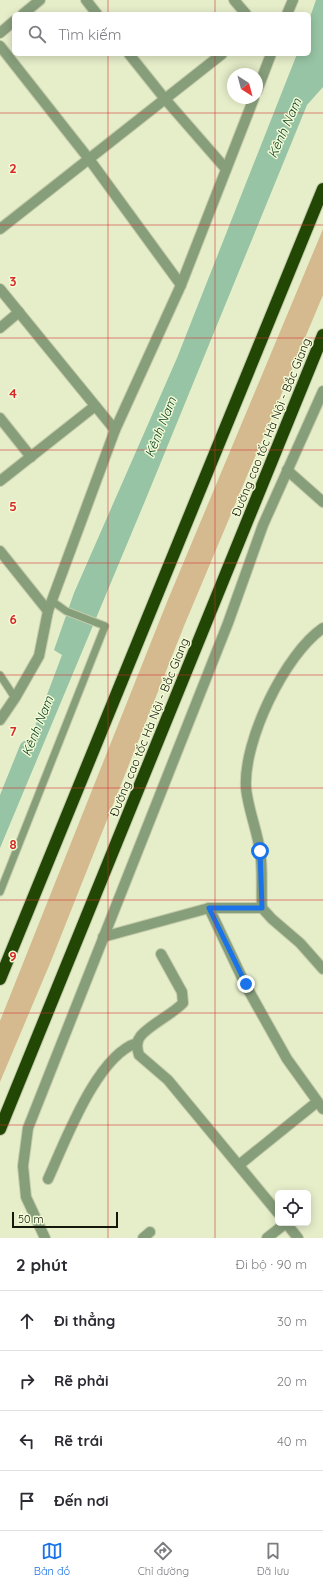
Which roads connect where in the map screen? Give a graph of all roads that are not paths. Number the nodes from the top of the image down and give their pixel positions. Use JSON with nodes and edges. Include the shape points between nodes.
{"nodes":[{"id":1,"x":40,"y":0,"type":"edge"},
{"id":2,"x":86,"y":0,"type":"edge"},
{"id":3,"x":234,"y":0,"type":"edge"},
{"id":4,"x":293,"y":0,"type":"edge"},
{"id":5,"x":25,"y":12,"type":"edge"},
{"id":6,"x":95,"y":12,"type":"edge"},
{"id":7,"x":244,"y":12,"type":"edge"},
{"id":8,"x":288,"y":12,"type":"edge"},
{"id":9,"x":12,"y":23,"type":"edge"},
{"id":10,"x":0,"y":33,"type":"edge"},
{"id":11,"x":0,"y":46,"type":"edge"},
{"id":12,"x":131,"y":56,"type":"edge"},
{"id":13,"x":219,"y":56,"type":"edge"},
{"id":14,"x":270,"y":56,"type":"edge"},
{"id":15,"x":263,"y":75,"type":"edge"},
{"id":16,"x":165,"y":99,"type":"junction"},
{"id":17,"x":252,"y":104,"type":"edge"},
{"id":18,"x":89,"y":159,"type":"junction"},
{"id":19,"x":226,"y":169,"type":"junction"},
{"id":20,"x":323,"y":189,"type":"edge"},
{"id":21,"x":0,"y":229,"type":"edge"},
{"id":22,"x":181,"y":285,"type":"junction"},
{"id":23,"x":0,"y":289,"type":"edge"},
{"id":24,"x":19,"y":312,"type":"junction"},
{"id":25,"x":0,"y":328,"type":"edge"},
{"id":26,"x":323,"y":335,"type":"edge"},
{"id":27,"x":323,"y":391,"type":"edge"},
{"id":28,"x":95,"y":406,"type":"junction"},
{"id":29,"x":0,"y":418,"type":"edge"},
{"id":30,"x":115,"y":430,"type":"junction"},
{"id":31,"x":31,"y":457,"type":"junction"},
{"id":32,"x":287,"y":470,"type":"junction"},
{"id":33,"x":0,"y":481,"type":"edge"},
{"id":34,"x":323,"y":502,"type":"edge"},
{"id":35,"x":0,"y":551,"type":"edge"},
{"id":36,"x":52,"y":601,"type":"junction"},
{"id":37,"x":48,"y":611,"type":"junction"},
{"id":38,"x":323,"y":628,"type":"edge"},
{"id":39,"x":0,"y":675,"type":"edge"},
{"id":40,"x":15,"y":698,"type":"junction"},
{"id":41,"x":0,"y":720,"type":"edge"},
{"id":42,"x":0,"y":892,"type":"edge"},
{"id":43,"x":209,"y":908,"type":"junction"},
{"id":44,"x":262,"y":908,"type":"junction"},
{"id":45,"x":103,"y":937,"type":"junction"},
{"id":46,"x":160,"y":954,"type":"dead end"},
{"id":47,"x":323,"y":969,"type":"edge"},
{"id":48,"x":0,"y":979,"type":"edge"},
{"id":49,"x":137,"y":1043,"type":"junction"},
{"id":50,"x":320,"y":1106,"type":"edge"},
{"id":51,"x":0,"y":1129,"type":"edge"},
{"id":52,"x":239,"y":1165,"type":"junction"},
{"id":53,"x":48,"y":1179,"type":"dead end"},
{"id":54,"x":275,"y":1209,"type":"edge"},
{"id":55,"x":282,"y":1226,"type":"edge"},
{"id":56,"x":288,"y":1226,"type":"edge"},
{"id":57,"x":45,"y":1238,"type":"edge"},
{"id":58,"x":267,"y":1238,"type":"edge"},
{"id":59,"x":298,"y":1238,"type":"edge"}],
"edges":[{"from":1,"to":5,"type":"street"},
{"from":2,"to":6,"type":"street"},
{"from":3,"to":7,"type":"street"},
{"from":4,"to":8,"type":"street"},
{"from":9,"to":10,"type":"street"},
{"from":11,"to":18,"type":"street"},
{"from":12,"to":16,"type":"street"},
{"from":13,"to":16,"type":"street"},
{"from":14,"to":15,"type":"street"},
{"from":16,"to":18,"type":"street"},
{"from":16,"to":19,"type":"street"},
{"from":17,"to":19,"type":"street"},
{"from":18,"to":21,"type":"street"},
{"from":18,"to":22,"type":"street"},
{"from":19,"to":22,"type":"street"},
{"from":20,"to":48,"type":"highway"},
{"from":22,"to":30,"type":"street"},
{"from":23,"to":24,"type":"street"},
{"from":24,"to":25,"type":"street"},
{"from":24,"to":28,"type":"street"},
{"from":26,"to":51,"type":"highway","name":"Đường cao tốc Hà Nội - Bắc Giang"},
{"from":27,"to":32,"type":"street"},
{"from":28,"to":30,"type":"street"},
{"from":28,"to":31,"type":"street"},
{"from":29,"to":31,"type":"street"},
{"from":30,"to":36,"type":"street"},
{"from":31,"to":33,"type":"street"},
{"from":32,"to":34,"type":"street"},
{"from":32,"to":45,"type":"street","via":[[263,525],[228,623]]},
{"from":35,"to":37,"type":"street"},
{"from":36,"to":37,"type":"street"},
{"from":36,"to":42,"type":"lane","via":[[66,611],[105,626]]},
{"from":37,"to":40,"type":"street","via":[[39,656]]},
{"from":38,"to":44,"type":"street","via":[[289,663],[265,708],[250,750],[246,788],[260,851]]},
{"from":39,"to":40,"type":"lane"},
{"from":40,"to":41,"type":"street"},
{"from":43,"to":44,"type":"street"},
{"from":43,"to":45,"type":"street"},
{"from":43,"to":50,"type":"street","via":[[246,984],[287,1059]]},
{"from":44,"to":47,"type":"street","via":[[272,920],[300,943]]},
{"from":45,"to":57,"type":"street","via":[[28,1128],[22,1166],[26,1197]]},
{"from":46,"to":49,"type":"street","via":[[182,992],[183,1003],[140,1036]]},
{"from":49,"to":52,"type":"street","via":[[139,1055],[168,1080]]},
{"from":49,"to":53,"type":"street","via":[[128,1046],[116,1056],[89,1090]]},
{"from":50,"to":52,"type":"street"},
{"from":52,"to":54,"type":"street"},
{"from":55,"to":58,"type":"street"},
{"from":56,"to":59,"type":"street"}]}
